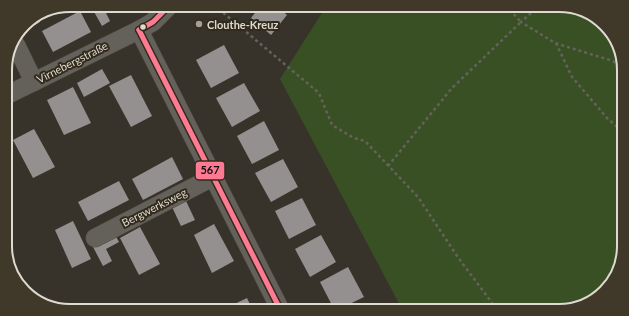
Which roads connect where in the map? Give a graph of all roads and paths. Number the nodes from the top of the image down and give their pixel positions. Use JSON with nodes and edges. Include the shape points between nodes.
{"nodes":[{"id":1,"x":163,"y":12,"type":"edge"},
{"id":2,"x":222,"y":12,"type":"edge"},
{"id":3,"x":512,"y":12,"type":"edge"},
{"id":4,"x":532,"y":12,"type":"edge"},
{"id":5,"x":521,"y":22,"type":"junction"},
{"id":6,"x":139,"y":30,"type":"junction"},
{"id":7,"x":555,"y":43,"type":"junction"},
{"id":8,"x":17,"y":47,"type":"edge"},
{"id":9,"x":617,"y":64,"type":"edge"},
{"id":10,"x":34,"y":82,"type":"junction"},
{"id":11,"x":12,"y":93,"type":"edge"},
{"id":12,"x":617,"y":127,"type":"edge"},
{"id":13,"x":388,"y":166,"type":"junction"},
{"id":14,"x":214,"y":177,"type":"junction"},
{"id":15,"x":95,"y":238,"type":"dead end"},
{"id":16,"x":277,"y":304,"type":"edge"},
{"id":17,"x":493,"y":304,"type":"edge"}],
"edges":[{"from":1,"to":6,"type":"street","name":"Virnebergstraße"},
{"from":2,"to":13,"type":"path","via":[[319,93],[332,125],[364,141]]},
{"from":3,"to":5,"type":"path"},
{"from":4,"to":5,"type":"path"},
{"from":5,"to":7,"type":"path"},
{"from":5,"to":13,"type":"path","via":[[452,88]]},
{"from":6,"to":10,"type":"street","name":"Virnebergstraße"},
{"from":6,"to":14,"type":"street"},
{"from":7,"to":9,"type":"path"},
{"from":7,"to":12,"type":"path","via":[[572,77]]},
{"from":8,"to":10,"type":"street"},
{"from":10,"to":11,"type":"street","name":"Virnebergstraße"},
{"from":13,"to":17,"type":"path","via":[[418,197]]},
{"from":14,"to":15,"type":"street","name":"Bergwerksweg"},
{"from":14,"to":16,"type":"street"}]}
